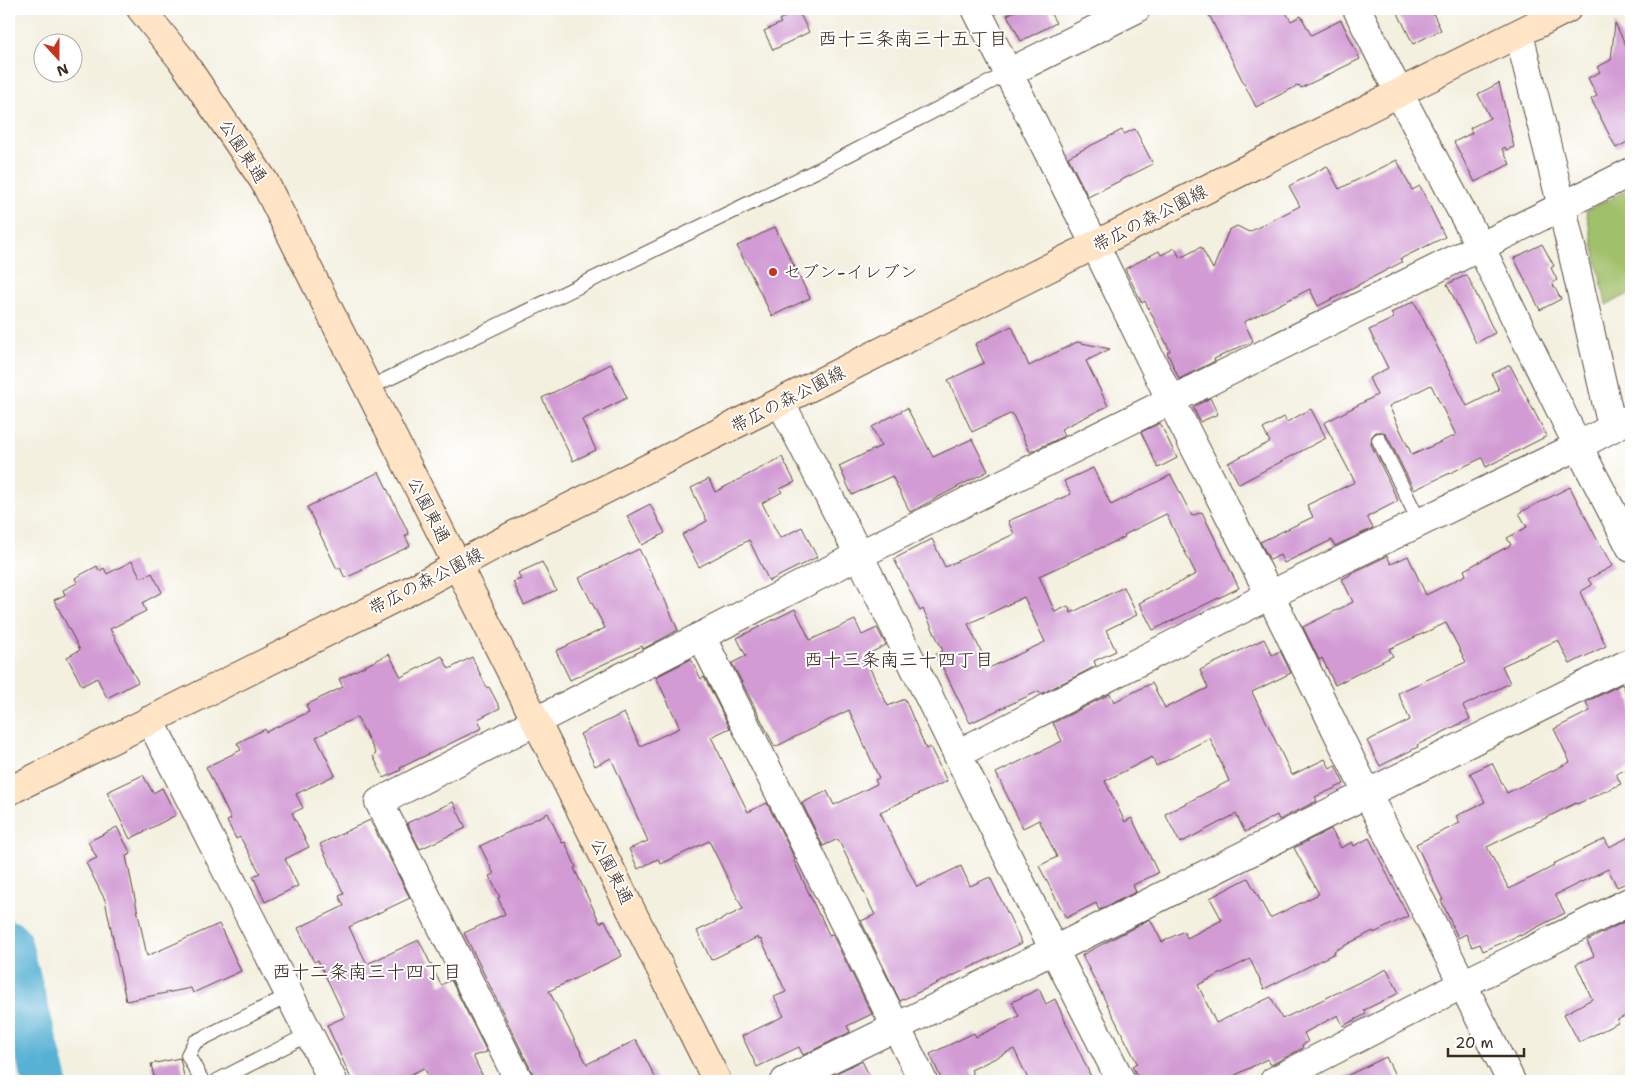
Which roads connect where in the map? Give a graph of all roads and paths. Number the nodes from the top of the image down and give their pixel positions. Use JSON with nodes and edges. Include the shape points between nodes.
{"nodes":[{"id":1,"x":141,"y":9,"type":"edge"},
{"id":2,"x":976,"y":9,"type":"edge"},
{"id":3,"x":1136,"y":9,"type":"edge"},
{"id":4,"x":1357,"y":9,"type":"edge"},
{"id":5,"x":1567,"y":9,"type":"edge"},
{"id":6,"x":1519,"y":34,"type":"junction"},
{"id":7,"x":1008,"y":73,"type":"junction"},
{"id":8,"x":1399,"y":93,"type":"junction"},
{"id":9,"x":1631,"y":172,"type":"edge"},
{"id":10,"x":1562,"y":207,"type":"junction"},
{"id":11,"x":1095,"y":245,"type":"junction"},
{"id":12,"x":1480,"y":246,"type":"junction"},
{"id":13,"x":369,"y":388,"type":"junction"},
{"id":14,"x":1171,"y":401,"type":"junction"},
{"id":15,"x":781,"y":403,"type":"junction"},
{"id":16,"x":1622,"y":423,"type":"edge"},
{"id":17,"x":1379,"y":440,"type":"dead end"},
{"id":18,"x":1578,"y":446,"type":"junction"},
{"id":19,"x":1420,"y":523,"type":"junction"},
{"id":20,"x":1631,"y":548,"type":"edge"},
{"id":21,"x":859,"y":555,"type":"junction"},
{"id":22,"x":457,"y":564,"type":"junction"},
{"id":23,"x":1270,"y":595,"type":"junction"},
{"id":24,"x":701,"y":636,"type":"junction"},
{"id":25,"x":1631,"y":662,"type":"edge"},
{"id":26,"x":150,"y":720,"type":"junction"},
{"id":27,"x":537,"y":721,"type":"junction"},
{"id":28,"x":957,"y":754,"type":"junction"},
{"id":29,"x":17,"y":786,"type":"edge"},
{"id":30,"x":1367,"y":793,"type":"junction"},
{"id":31,"x":1631,"y":901,"type":"edge"},
{"id":32,"x":1054,"y":950,"type":"junction"},
{"id":33,"x":1463,"y":984,"type":"junction"},
{"id":34,"x":290,"y":996,"type":"junction"},
{"id":35,"x":896,"y":1026,"type":"junction"},
{"id":36,"x":309,"y":1034,"type":"junction"},
{"id":37,"x":202,"y":1081,"type":"edge"},
{"id":38,"x":217,"y":1081,"type":"edge"},
{"id":39,"x":333,"y":1081,"type":"edge"},
{"id":40,"x":519,"y":1081,"type":"edge"},
{"id":41,"x":717,"y":1081,"type":"edge"},
{"id":42,"x":785,"y":1081,"type":"edge"},
{"id":43,"x":923,"y":1081,"type":"edge"},
{"id":44,"x":1121,"y":1081,"type":"edge"},
{"id":45,"x":1274,"y":1081,"type":"edge"},
{"id":46,"x":1511,"y":1081,"type":"edge"}],
"edges":[{"from":1,"to":13,"type":"main road","name":"公園東通","via":[[181,59],[264,181]]},
{"from":2,"to":7,"type":"street"},
{"from":3,"to":7,"type":"street"},
{"from":4,"to":8,"type":"street"},
{"from":5,"to":6,"type":"main road","name":"帯広の森公園線"},
{"from":6,"to":8,"type":"main road","name":"帯広の森公園線"},
{"from":6,"to":10,"type":"street"},
{"from":7,"to":11,"type":"street"},
{"from":7,"to":13,"type":"lane","via":[[822,168]]},
{"from":8,"to":11,"type":"main road","name":"帯広の森公園線"},
{"from":8,"to":12,"type":"street"},
{"from":9,"to":10,"type":"street"},
{"from":10,"to":12,"type":"street"},
{"from":10,"to":16,"type":"street"},
{"from":11,"to":14,"type":"street"},
{"from":11,"to":15,"type":"main road","name":"帯広の森公園線"},
{"from":12,"to":14,"type":"street"},
{"from":12,"to":18,"type":"street"},
{"from":13,"to":22,"type":"main road","name":"公園東通"},
{"from":14,"to":21,"type":"street"},
{"from":14,"to":23,"type":"street"},
{"from":15,"to":21,"type":"street"},
{"from":15,"to":22,"type":"main road","name":"帯広の森公園線"},
{"from":16,"to":18,"type":"street"},
{"from":17,"to":19,"type":"lane"},
{"from":18,"to":19,"type":"street"},
{"from":18,"to":20,"type":"street"},
{"from":19,"to":23,"type":"street"},
{"from":21,"to":24,"type":"street"},
{"from":21,"to":28,"type":"street"},
{"from":22,"to":26,"type":"main road","name":"帯広の森公園線"},
{"from":22,"to":27,"type":"main road","name":"公園東通"},
{"from":23,"to":28,"type":"street"},
{"from":23,"to":30,"type":"street"},
{"from":24,"to":27,"type":"street"},
{"from":24,"to":35,"type":"street"},
{"from":25,"to":30,"type":"street"},
{"from":26,"to":29,"type":"main road","name":"帯広の森公園線"},
{"from":26,"to":34,"type":"street"},
{"from":27,"to":40,"type":"street","via":[[379,802]]},
{"from":27,"to":41,"type":"main road","name":"公園東通"},
{"from":28,"to":32,"type":"street"},
{"from":30,"to":32,"type":"street"},
{"from":30,"to":33,"type":"street"},
{"from":31,"to":33,"type":"street"},
{"from":32,"to":35,"type":"street"},
{"from":32,"to":44,"type":"street"},
{"from":33,"to":45,"type":"street"},
{"from":33,"to":46,"type":"street"},
{"from":34,"to":36,"type":"street"},
{"from":34,"to":37,"type":"lane","via":[[195,1042],[188,1055]]},
{"from":35,"to":42,"type":"street"},
{"from":35,"to":43,"type":"street"},
{"from":36,"to":38,"type":"lane"},
{"from":36,"to":39,"type":"street"}]}
